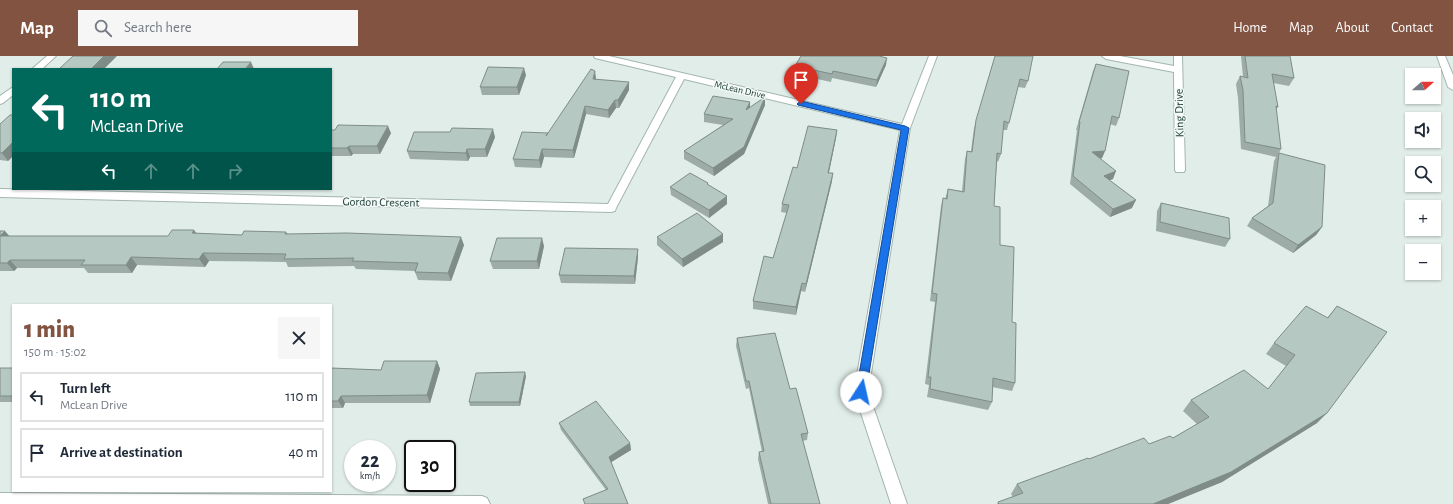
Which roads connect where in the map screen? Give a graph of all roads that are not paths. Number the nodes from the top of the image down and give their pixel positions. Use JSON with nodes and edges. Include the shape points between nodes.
{"nodes":[{"id":1,"x":52,"y":56,"type":"edge"},
{"id":2,"x":598,"y":56,"type":"edge"},
{"id":3,"x":933,"y":56,"type":"edge"},
{"id":4,"x":1106,"y":56,"type":"edge"},
{"id":5,"x":1178,"y":56,"type":"edge"},
{"id":6,"x":1441,"y":56,"type":"edge"},
{"id":7,"x":38,"y":68,"type":"edge"},
{"id":8,"x":1178,"y":70,"type":"junction"},
{"id":9,"x":682,"y":75,"type":"junction"},
{"id":10,"x":1453,"y":87,"type":"edge"},
{"id":11,"x":12,"y":91,"type":"edge"},
{"id":12,"x":0,"y":101,"type":"edge"},
{"id":13,"x":905,"y":128,"type":"junction"},
{"id":14,"x":1180,"y":170,"type":"dead end"},
{"id":15,"x":0,"y":193,"type":"edge"},
{"id":16,"x":0,"y":500,"type":"edge"},
{"id":17,"x":482,"y":504,"type":"edge"},
{"id":18,"x":899,"y":504,"type":"edge"}],
"edges":[{"from":1,"to":7,"type":"street"},
{"from":2,"to":9,"type":"street","name":"McLean Drive"},
{"from":3,"to":13,"type":"street"},
{"from":4,"to":8,"type":"street"},
{"from":5,"to":8,"type":"street","name":"King Drive"},
{"from":6,"to":10,"type":"street"},
{"from":8,"to":14,"type":"street","name":"King Drive"},
{"from":9,"to":13,"type":"street","name":"McLean Drive"},
{"from":9,"to":15,"type":"street","name":"Gordon Crescent","via":[[611,208]]},
{"from":11,"to":12,"type":"street"},
{"from":13,"to":18,"type":"street","via":[[861,392]]},
{"from":16,"to":17,"type":"street"}]}
